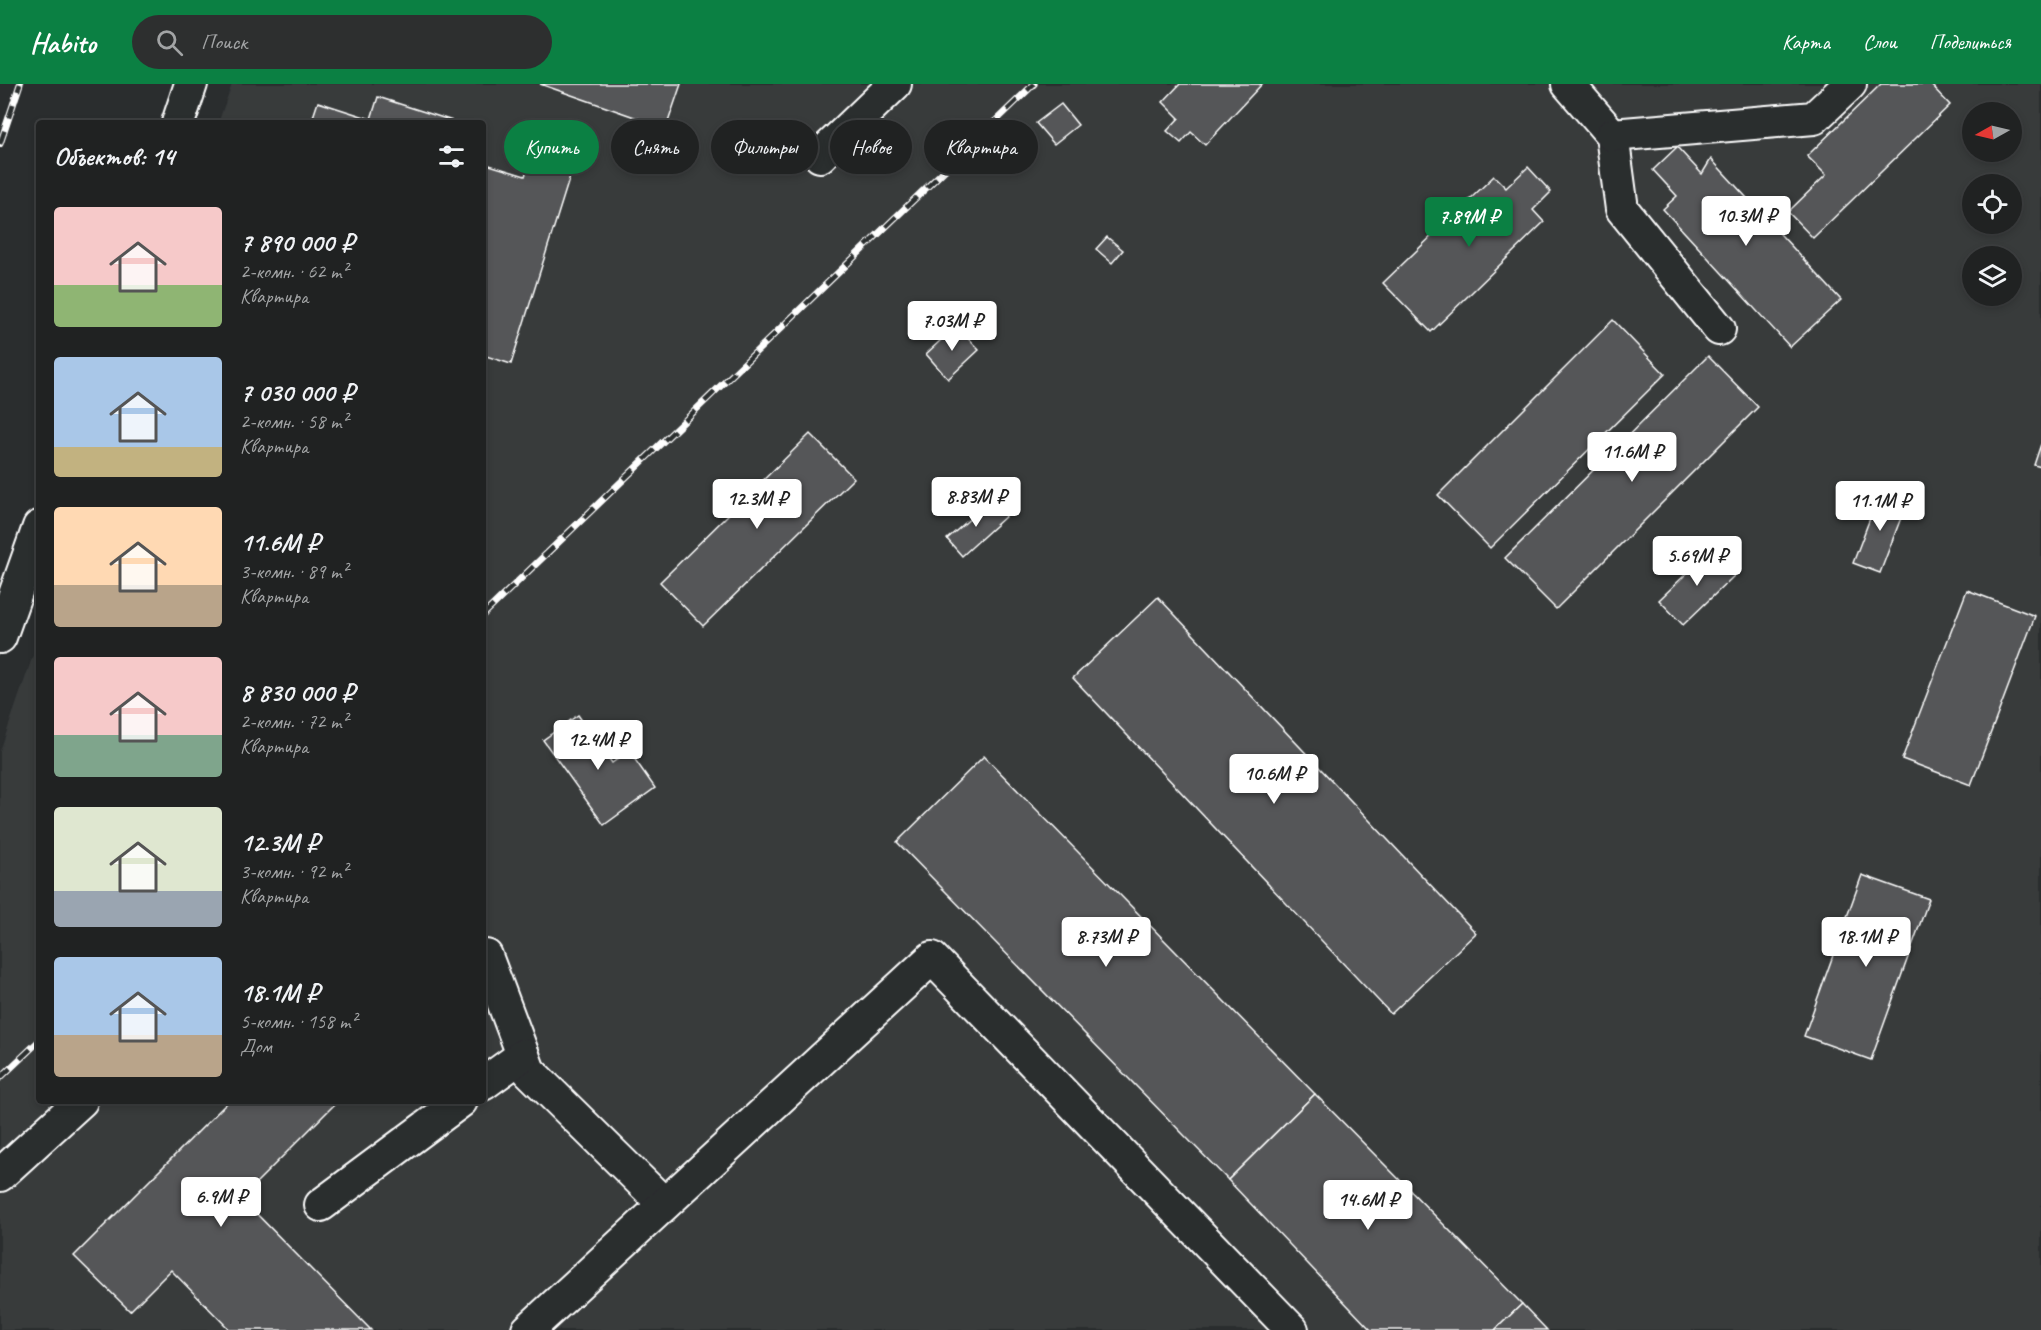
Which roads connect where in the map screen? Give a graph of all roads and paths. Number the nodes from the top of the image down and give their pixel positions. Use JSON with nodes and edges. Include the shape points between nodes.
{"nodes":[{"id":1,"x":191,"y":84,"type":"edge"},
{"id":2,"x":895,"y":84,"type":"edge"},
{"id":3,"x":1568,"y":84,"type":"edge"},
{"id":4,"x":1850,"y":84,"type":"edge"},
{"id":5,"x":179,"y":120,"type":"edge"},
{"id":6,"x":1612,"y":135,"type":"junction"},
{"id":7,"x":820,"y":156,"type":"dead end"},
{"id":8,"x":1719,"y":329,"type":"dead end"},
{"id":9,"x":36,"y":535,"type":"edge"},
{"id":10,"x":0,"y":637,"type":"edge"},
{"id":11,"x":486,"y":956,"type":"edge"},
{"id":12,"x":523,"y":1055,"type":"junction"},
{"id":13,"x":486,"y":1082,"type":"edge"},
{"id":14,"x":78,"y":1104,"type":"edge"},
{"id":15,"x":457,"y":1104,"type":"edge"},
{"id":16,"x":0,"y":1175,"type":"edge"},
{"id":17,"x":664,"y":1204,"type":"junction"},
{"id":18,"x":321,"y":1205,"type":"dead end"},
{"id":19,"x":528,"y":1330,"type":"edge"},
{"id":20,"x":1292,"y":1330,"type":"edge"}],
"edges":[{"from":1,"to":5,"type":"street"},
{"from":2,"to":7,"type":"street"},
{"from":3,"to":6,"type":"street"},
{"from":4,"to":6,"type":"street","via":[[1814,118]]},
{"from":6,"to":8,"type":"street","via":[[1622,209]]},
{"from":9,"to":10,"type":"street"},
{"from":11,"to":12,"type":"street"},
{"from":12,"to":13,"type":"street"},
{"from":12,"to":17,"type":"street","via":[[529,1071]]},
{"from":14,"to":16,"type":"street"},
{"from":15,"to":18,"type":"street"},
{"from":17,"to":19,"type":"street"},
{"from":17,"to":20,"type":"street","via":[[932,958]]}]}
